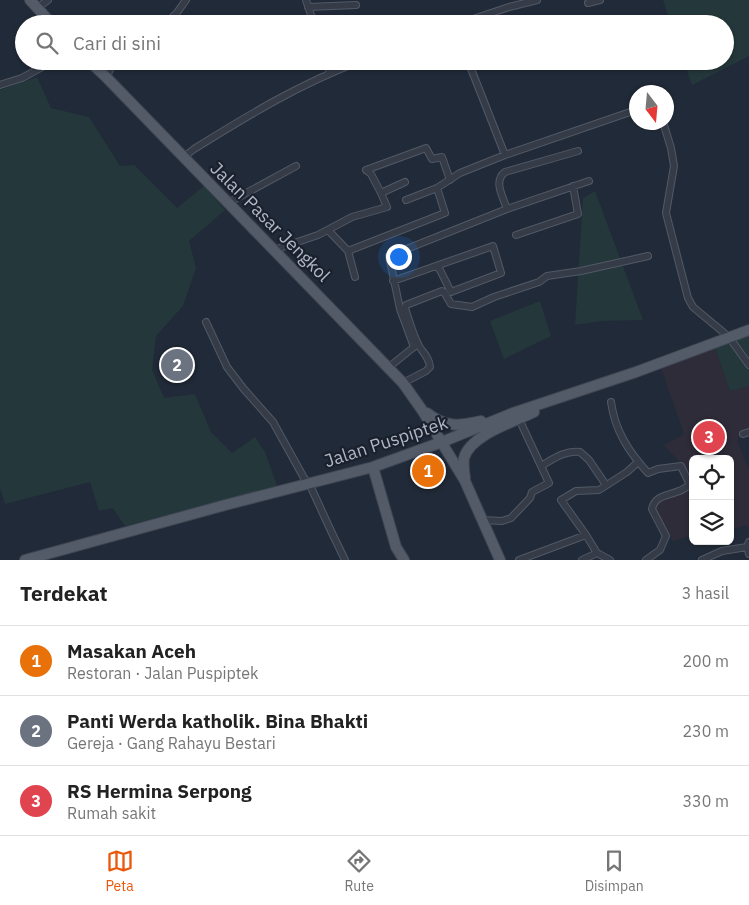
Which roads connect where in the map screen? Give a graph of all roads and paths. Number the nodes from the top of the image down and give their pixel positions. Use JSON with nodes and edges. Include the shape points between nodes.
{"nodes":[{"id":1,"x":48,"y":0,"type":"edge"},
{"id":2,"x":537,"y":0,"type":"edge"},
{"id":3,"x":600,"y":0,"type":"edge"},
{"id":4,"x":183,"y":1,"type":"edge"},
{"id":5,"x":307,"y":3,"type":"edge"},
{"id":6,"x":588,"y":3,"type":"dead end"},
{"id":7,"x":33,"y":4,"type":"edge"},
{"id":8,"x":356,"y":5,"type":"dead end"},
{"id":9,"x":43,"y":15,"type":"edge"},
{"id":10,"x":175,"y":15,"type":"edge"},
{"id":11,"x":311,"y":15,"type":"edge"},
{"id":12,"x":485,"y":15,"type":"edge"},
{"id":13,"x":37,"y":70,"type":"edge"},
{"id":14,"x":99,"y":70,"type":"edge"},
{"id":15,"x":110,"y":70,"type":"edge"},
{"id":16,"x":329,"y":70,"type":"edge"},
{"id":17,"x":340,"y":70,"type":"edge"},
{"id":18,"x":472,"y":70,"type":"edge"},
{"id":19,"x":330,"y":74,"type":"junction"},
{"id":20,"x":106,"y":77,"type":"junction"},
{"id":21,"x":0,"y":85,"type":"edge"},
{"id":22,"x":629,"y":112,"type":"edge"},
{"id":23,"x":665,"y":130,"type":"edge"},
{"id":24,"x":578,"y":151,"type":"dead end"},
{"id":25,"x":506,"y":155,"type":"junction"},
{"id":26,"x":184,"y":158,"type":"junction"},
{"id":27,"x":296,"y":166,"type":"dead end"},
{"id":28,"x":450,"y":180,"type":"junction"},
{"id":29,"x":589,"y":181,"type":"dead end"},
{"id":30,"x":405,"y":182,"type":"dead end"},
{"id":31,"x":573,"y":186,"type":"junction"},
{"id":32,"x":437,"y":188,"type":"junction"},
{"id":33,"x":381,"y":193,"type":"junction"},
{"id":34,"x":406,"y":200,"type":"dead end"},
{"id":35,"x":228,"y":203,"type":"junction"},
{"id":36,"x":507,"y":208,"type":"junction"},
{"id":37,"x":328,"y":230,"type":"junction"},
{"id":38,"x":516,"y":235,"type":"dead end"},
{"id":39,"x":274,"y":250,"type":"junction"},
{"id":40,"x":348,"y":251,"type":"junction"},
{"id":41,"x":648,"y":256,"type":"dead end"},
{"id":42,"x":438,"y":266,"type":"junction"},
{"id":43,"x":355,"y":277,"type":"dead end"},
{"id":44,"x":394,"y":281,"type":"junction"},
{"id":45,"x":206,"y":322,"type":"dead end"},
{"id":46,"x":749,"y":330,"type":"edge"},
{"id":47,"x":729,"y":337,"type":"junction"},
{"id":48,"x":749,"y":365,"type":"edge"},
{"id":49,"x":389,"y":367,"type":"junction"},
{"id":50,"x":403,"y":383,"type":"junction"},
{"id":51,"x":611,"y":402,"type":"dead end"},
{"id":52,"x":422,"y":410,"type":"junction"},
{"id":53,"x":516,"y":416,"type":"junction"},
{"id":54,"x":442,"y":442,"type":"junction"},
{"id":55,"x":638,"y":462,"type":"junction"},
{"id":56,"x":541,"y":466,"type":"junction"},
{"id":57,"x":373,"y":467,"type":"junction"},
{"id":58,"x":465,"y":481,"type":"junction"},
{"id":59,"x":309,"y":483,"type":"junction"},
{"id":60,"x":606,"y":485,"type":"junction"},
{"id":61,"x":482,"y":520,"type":"junction"},
{"id":62,"x":586,"y":536,"type":"junction"},
{"id":63,"x":749,"y":548,"type":"edge"},
{"id":64,"x":597,"y":553,"type":"junction"},
{"id":65,"x":498,"y":558,"type":"edge"},
{"id":66,"x":25,"y":560,"type":"edge"},
{"id":67,"x":346,"y":560,"type":"edge"},
{"id":68,"x":404,"y":560,"type":"edge"},
{"id":69,"x":519,"y":560,"type":"edge"},
{"id":70,"x":582,"y":560,"type":"edge"},
{"id":71,"x":610,"y":560,"type":"edge"},
{"id":72,"x":646,"y":560,"type":"edge"},
{"id":73,"x":702,"y":560,"type":"edge"}],
"edges":[{"from":1,"to":7,"type":"street"},
{"from":2,"to":12,"type":"street"},
{"from":3,"to":6,"type":"street"},
{"from":4,"to":10,"type":"street"},
{"from":5,"to":8,"type":"street"},
{"from":5,"to":11,"type":"street"},
{"from":7,"to":9,"type":"main road"},
{"from":13,"to":21,"type":"street"},
{"from":14,"to":20,"type":"main road","name":"Jalan Pasar Jengkol"},
{"from":15,"to":20,"type":"street"},
{"from":16,"to":19,"type":"street"},
{"from":17,"to":19,"type":"street"},
{"from":18,"to":25,"type":"street"},
{"from":19,"to":26,"type":"street","via":[[255,111]]},
{"from":20,"to":26,"type":"main road","name":"Jalan Pasar Jengkol"},
{"from":22,"to":25,"type":"street"},
{"from":23,"to":47,"type":"street","via":[[674,166],[666,213],[688,298]]},
{"from":24,"to":36,"type":"street","via":[[502,174],[498,182]]},
{"from":25,"to":28,"type":"street"},
{"from":26,"to":35,"type":"main road","name":"Jalan Pasar Jengkol"},
{"from":27,"to":35,"type":"street"},
{"from":28,"to":32,"type":"street"},
{"from":28,"to":33,"type":"street","via":[[442,157],[432,159],[426,148],[366,170]]},
{"from":29,"to":31,"type":"street"},
{"from":30,"to":33,"type":"street"},
{"from":31,"to":36,"type":"street"},
{"from":31,"to":38,"type":"street","via":[[577,215]]},
{"from":32,"to":34,"type":"street"},
{"from":32,"to":40,"type":"street","via":[[445,214]]},
{"from":33,"to":37,"type":"street","via":[[387,207],[352,217]]},
{"from":35,"to":39,"type":"main road","name":"Jalan Pasar Jengkol"},
{"from":36,"to":44,"type":"street","via":[[389,256]]},
{"from":37,"to":39,"type":"street"},
{"from":37,"to":40,"type":"street"},
{"from":39,"to":49,"type":"main road","name":"Jalan Pasar Jengkol"},
{"from":40,"to":43,"type":"street"},
{"from":41,"to":50,"type":"street","via":[[547,276],[472,307],[451,304],[442,291],[406,305],[419,346],[428,357],[430,367]]},
{"from":42,"to":42,"type":"street","via":[[493,246],[501,273],[451,292]]},
{"from":42,"to":44,"type":"street"},
{"from":44,"to":49,"type":"street","via":[[414,347]]},
{"from":45,"to":59,"type":"street","via":[[227,367],[273,422]]},
{"from":46,"to":47,"type":"main road","name":"Jalan Puspiptek"},
{"from":47,"to":48,"type":"street"},
{"from":47,"to":53,"type":"main road","name":"Jalan Puspiptek"},
{"from":49,"to":50,"type":"main road","name":"Jalan Pasar Jengkol"},
{"from":50,"to":52,"type":"main road","name":"Jalan Pasar Jengkol"},
{"from":51,"to":55,"type":"street","via":[[620,436]]},
{"from":52,"to":53,"type":"main road","via":[[436,421],[460,426]]},
{"from":52,"to":54,"type":"main road","name":"Jalan Pasar Jengkol"},
{"from":53,"to":54,"type":"main road","name":"Jalan Puspiptek"},
{"from":53,"to":56,"type":"street"},
{"from":53,"to":58,"type":"main road","via":[[472,444],[463,460]]},
{"from":54,"to":57,"type":"main road","name":"Jalan Puspiptek"},
{"from":54,"to":58,"type":"main road","name":"Jalan Pasar Jengkol"},
{"from":55,"to":60,"type":"street"},
{"from":55,"to":72,"type":"street","via":[[648,474],[681,466],[690,485],[653,503],[652,509],[666,536],[660,550]]},
{"from":56,"to":60,"type":"street","via":[[561,454],[580,452]]},
{"from":56,"to":61,"type":"street","via":[[549,483],[532,492],[511,518]]},
{"from":57,"to":59,"type":"main road","name":"Jalan Puspiptek"},
{"from":57,"to":68,"type":"main road","via":[[396,547]]},
{"from":58,"to":61,"type":"main road","name":"Jalan Pasar Jengkol"},
{"from":59,"to":66,"type":"main road","name":"Jalan Puspiptek"},
{"from":59,"to":67,"type":"street"},
{"from":60,"to":62,"type":"street","via":[[599,490],[576,491],[562,500]]},
{"from":61,"to":65,"type":"main road","name":"Jalan Pasar Jengkol"},
{"from":62,"to":64,"type":"street"},
{"from":62,"to":69,"type":"street"},
{"from":63,"to":73,"type":"street","via":[[722,551]]},
{"from":64,"to":70,"type":"street"},
{"from":64,"to":71,"type":"street"}]}
